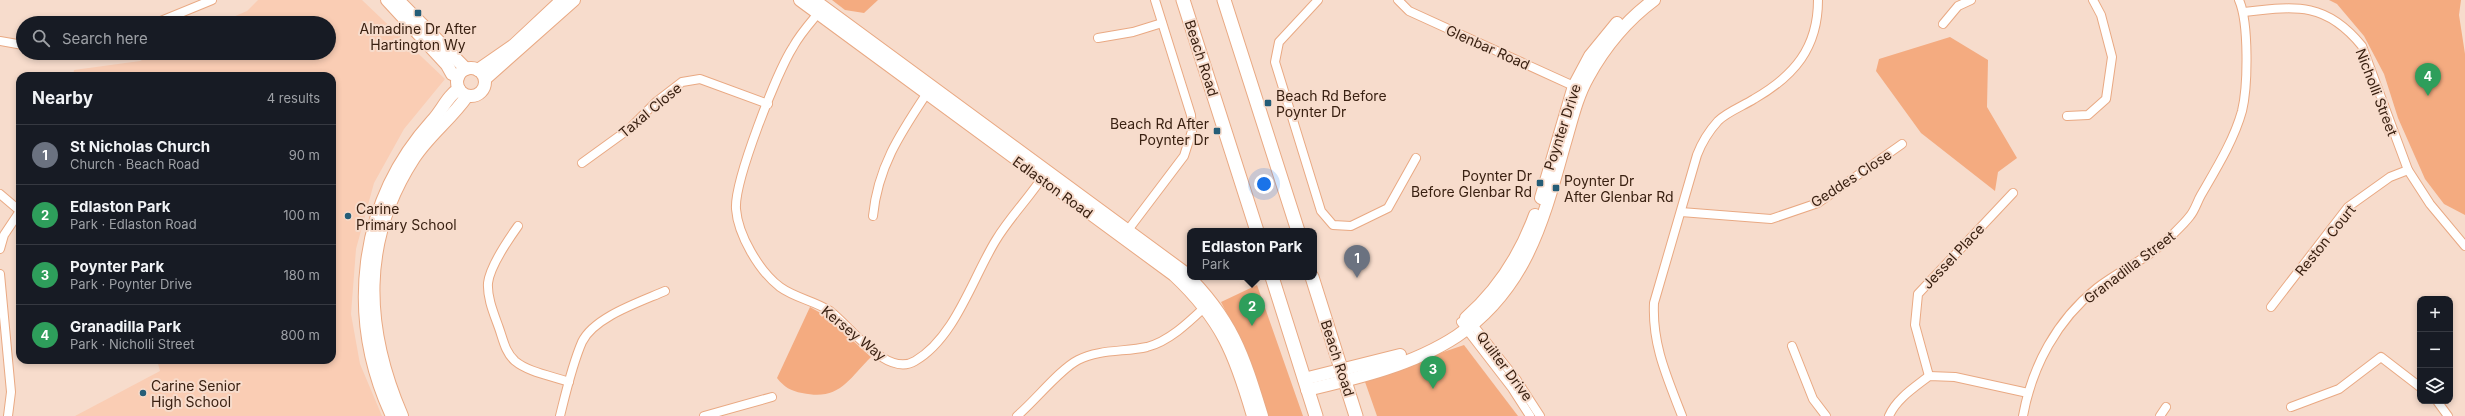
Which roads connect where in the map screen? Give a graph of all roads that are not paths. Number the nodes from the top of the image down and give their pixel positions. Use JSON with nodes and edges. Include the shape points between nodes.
{"nodes":[{"id":1,"x":212,"y":0,"type":"edge"},
{"id":2,"x":387,"y":0,"type":"edge"},
{"id":3,"x":398,"y":0,"type":"edge"},
{"id":4,"x":562,"y":0,"type":"edge"},
{"id":5,"x":574,"y":0,"type":"edge"},
{"id":6,"x":800,"y":0,"type":"edge"},
{"id":7,"x":1155,"y":0,"type":"edge"},
{"id":8,"x":1183,"y":0,"type":"edge"},
{"id":9,"x":1224,"y":0,"type":"edge"},
{"id":10,"x":1318,"y":0,"type":"edge"},
{"id":11,"x":1398,"y":0,"type":"edge"},
{"id":12,"x":1642,"y":0,"type":"edge"},
{"id":13,"x":1654,"y":0,"type":"edge"},
{"id":14,"x":1818,"y":0,"type":"edge"},
{"id":15,"x":1971,"y":0,"type":"edge"},
{"id":16,"x":2093,"y":0,"type":"edge"},
{"id":17,"x":2239,"y":0,"type":"edge"},
{"id":18,"x":818,"y":7,"type":"edge"},
{"id":19,"x":2244,"y":12,"type":"junction"},
{"id":20,"x":173,"y":16,"type":"edge"},
{"id":21,"x":1162,"y":23,"type":"junction"},
{"id":22,"x":1943,"y":24,"type":"dead end"},
{"id":23,"x":1098,"y":38,"type":"dead end"},
{"id":24,"x":0,"y":41,"type":"edge"},
{"id":25,"x":16,"y":44,"type":"edge"},
{"id":26,"x":469,"y":80,"type":"junction"},
{"id":27,"x":1578,"y":88,"type":"junction"},
{"id":28,"x":928,"y":90,"type":"junction"},
{"id":29,"x":768,"y":104,"type":"junction"},
{"id":30,"x":2067,"y":116,"type":"dead end"},
{"id":31,"x":1902,"y":144,"type":"dead end"},
{"id":32,"x":1416,"y":158,"type":"dead end"},
{"id":33,"x":582,"y":163,"type":"dead end"},
{"id":34,"x":2408,"y":170,"type":"junction"},
{"id":35,"x":1044,"y":175,"type":"junction"},
{"id":36,"x":2014,"y":192,"type":"dead end"},
{"id":37,"x":0,"y":194,"type":"edge"},
{"id":38,"x":16,"y":208,"type":"edge"},
{"id":39,"x":1681,"y":212,"type":"junction"},
{"id":40,"x":873,"y":216,"type":"dead end"},
{"id":41,"x":16,"y":217,"type":"edge"},
{"id":42,"x":518,"y":226,"type":"dead end"},
{"id":43,"x":1256,"y":228,"type":"edge"},
{"id":44,"x":1297,"y":228,"type":"edge"},
{"id":45,"x":1126,"y":234,"type":"junction"},
{"id":46,"x":2465,"y":246,"type":"edge"},
{"id":47,"x":0,"y":250,"type":"edge"},
{"id":48,"x":0,"y":274,"type":"edge"},
{"id":49,"x":1273,"y":280,"type":"edge"},
{"id":50,"x":1313,"y":280,"type":"edge"},
{"id":51,"x":665,"y":291,"type":"dead end"},
{"id":52,"x":1208,"y":304,"type":"junction"},
{"id":53,"x":2270,"y":307,"type":"dead end"},
{"id":54,"x":1467,"y":323,"type":"junction"},
{"id":55,"x":1792,"y":346,"type":"dead end"},
{"id":56,"x":1344,"y":375,"type":"junction"},
{"id":57,"x":1929,"y":376,"type":"junction"},
{"id":58,"x":569,"y":382,"type":"junction"},
{"id":59,"x":1305,"y":385,"type":"junction"},
{"id":60,"x":2417,"y":385,"type":"edge"},
{"id":61,"x":2028,"y":393,"type":"junction"},
{"id":62,"x":772,"y":397,"type":"dead end"},
{"id":63,"x":2439,"y":404,"type":"edge"},
{"id":64,"x":2166,"y":407,"type":"dead end"},
{"id":65,"x":2291,"y":407,"type":"dead end"},
{"id":66,"x":8,"y":416,"type":"edge"},
{"id":67,"x":392,"y":416,"type":"edge"},
{"id":68,"x":402,"y":416,"type":"edge"},
{"id":69,"x":560,"y":416,"type":"edge"},
{"id":70,"x":704,"y":416,"type":"edge"},
{"id":71,"x":1017,"y":416,"type":"edge"},
{"id":72,"x":1253,"y":416,"type":"edge"},
{"id":73,"x":1262,"y":416,"type":"edge"},
{"id":74,"x":1316,"y":416,"type":"edge"},
{"id":75,"x":1356,"y":416,"type":"edge"},
{"id":76,"x":1530,"y":416,"type":"edge"},
{"id":77,"x":1540,"y":416,"type":"edge"},
{"id":78,"x":1682,"y":416,"type":"edge"},
{"id":79,"x":1826,"y":416,"type":"edge"},
{"id":80,"x":1889,"y":416,"type":"edge"},
{"id":81,"x":2023,"y":416,"type":"edge"},
{"id":82,"x":2160,"y":416,"type":"edge"},
{"id":83,"x":2448,"y":416,"type":"edge"}],
"edges":[{"from":1,"to":20,"type":"street"},
{"from":2,"to":26,"type":"street","via":[[447,65],[452,74]]},
{"from":3,"to":26,"type":"street"},
{"from":4,"to":26,"type":"street","via":[[514,45]]},
{"from":5,"to":26,"type":"street"},
{"from":6,"to":18,"type":"street","name":"Edlaston Road"},
{"from":7,"to":21,"type":"street"},
{"from":8,"to":43,"type":"main road","name":"Beach Road"},
{"from":9,"to":44,"type":"main road"},
{"from":10,"to":32,"type":"street","via":[[1279,42],[1275,62],[1321,211],[1333,225],[1351,226],[1388,208]]},
{"from":11,"to":27,"type":"street","name":"Glenbar Road","via":[[1409,11]]},
{"from":12,"to":27,"type":"street","name":"Poynter Drive","via":[[1603,38]]},
{"from":13,"to":27,"type":"street","name":"Poynter Drive","via":[[1614,39]]},
{"from":14,"to":39,"type":"street","via":[[1818,19],[1798,66],[1771,90],[1719,120],[1704,138]]},
{"from":15,"to":22,"type":"street","via":[[1958,6]]},
{"from":16,"to":30,"type":"street","via":[[2101,15],[2112,57],[2106,99],[2088,115]]},
{"from":17,"to":19,"type":"street","name":"Granadilla Street"},
{"from":18,"to":28,"type":"street","name":"Edlaston Road"},
{"from":18,"to":29,"type":"street","name":"Kersey Way","via":[[792,48]]},
{"from":19,"to":34,"type":"street","name":"Nicholli Street","via":[[2310,9],[2331,17],[2349,30],[2362,46]]},
{"from":19,"to":61,"type":"street","name":"Granadilla Street","via":[[2246,74],[2242,111],[2221,159],[2191,216],[2152,253],[2098,288],[2071,314],[2039,360]]},
{"from":21,"to":23,"type":"street","via":[[1133,32]]},
{"from":21,"to":45,"type":"street","via":[[1191,115],[1192,131],[1184,156]]},
{"from":24,"to":25,"type":"street"},
{"from":26,"to":67,"type":"street","via":[[452,93],[444,108],[414,143],[397,169],[378,212],[367,252],[365,324],[374,369]]},
{"from":26,"to":68,"type":"street","via":[[414,158],[392,201],[378,242],[373,282],[376,335],[384,370]]},
{"from":27,"to":54,"type":"street","name":"Poynter Drive","via":[[1536,239],[1504,293]]},
{"from":28,"to":35,"type":"street","name":"Edlaston Road"},
{"from":28,"to":40,"type":"street","via":[[899,136],[888,159],[878,183]]},
{"from":29,"to":33,"type":"street","name":"Taxal Close","via":[[700,79],[682,82],[656,102],[629,129]]},
{"from":29,"to":35,"type":"street","name":"Kersey Way","via":[[736,195],[739,225],[746,240],[762,268],[779,287],[830,311],[894,365],[904,366],[916,361],[944,333],[973,288],[985,260],[1005,226]]},
{"from":31,"to":39,"type":"street","name":"Geddes Close","via":[[1818,203],[1771,219]]},
{"from":34,"to":46,"type":"street","name":"Nicholli Street","via":[[2430,204]]},
{"from":34,"to":53,"type":"street","name":"Reston Court","via":[[2390,177],[2348,206]]},
{"from":35,"to":45,"type":"street","name":"Edlaston Road"},
{"from":36,"to":57,"type":"street","name":"Jessel Place","via":[[1918,294],[1915,325]]},
{"from":37,"to":38,"type":"street"},
{"from":39,"to":78,"type":"street","via":[[1654,303],[1653,327],[1663,368]]},
{"from":41,"to":47,"type":"street","via":[[4,235]]},
{"from":42,"to":58,"type":"street","via":[[506,243],[488,282],[490,300],[503,342],[509,354],[523,367]]},
{"from":45,"to":52,"type":"street","name":"Edlaston Road"},
{"from":48,"to":66,"type":"street","via":[[11,392]]},
{"from":49,"to":59,"type":"main road"},
{"from":50,"to":56,"type":"main road","name":"Beach Road"},
{"from":51,"to":58,"type":"street","via":[[609,317],[591,331],[583,342]]},
{"from":52,"to":71,"type":"street","via":[[1160,342],[1147,347],[1091,355],[1070,364],[1034,403]]},
{"from":52,"to":72,"type":"street","name":"Edlaston Road","via":[[1230,345]]},
{"from":52,"to":73,"type":"street","name":"Edlaston Road","via":[[1240,346]]},
{"from":54,"to":56,"type":"street","name":"Poynter Drive","via":[[1432,341]]},
{"from":54,"to":76,"type":"street","name":"Quilter Drive"},
{"from":54,"to":77,"type":"street","name":"Quilter Drive","via":[[1516,379]]},
{"from":55,"to":79,"type":"street","via":[[1813,399]]},
{"from":56,"to":59,"type":"street","name":"Poynter Drive"},
{"from":56,"to":75,"type":"main road","name":"Beach Road"},
{"from":57,"to":61,"type":"street","via":[[1955,378]]},
{"from":57,"to":80,"type":"street","via":[[1907,394]]},
{"from":58,"to":69,"type":"street"},
{"from":59,"to":74,"type":"main road"},
{"from":60,"to":65,"type":"street","via":[[2381,357],[2339,389]]},
{"from":61,"to":81,"type":"street","name":"Granadilla Street"},
{"from":62,"to":70,"type":"street"},
{"from":63,"to":83,"type":"street"},
{"from":64,"to":82,"type":"street"}]}
